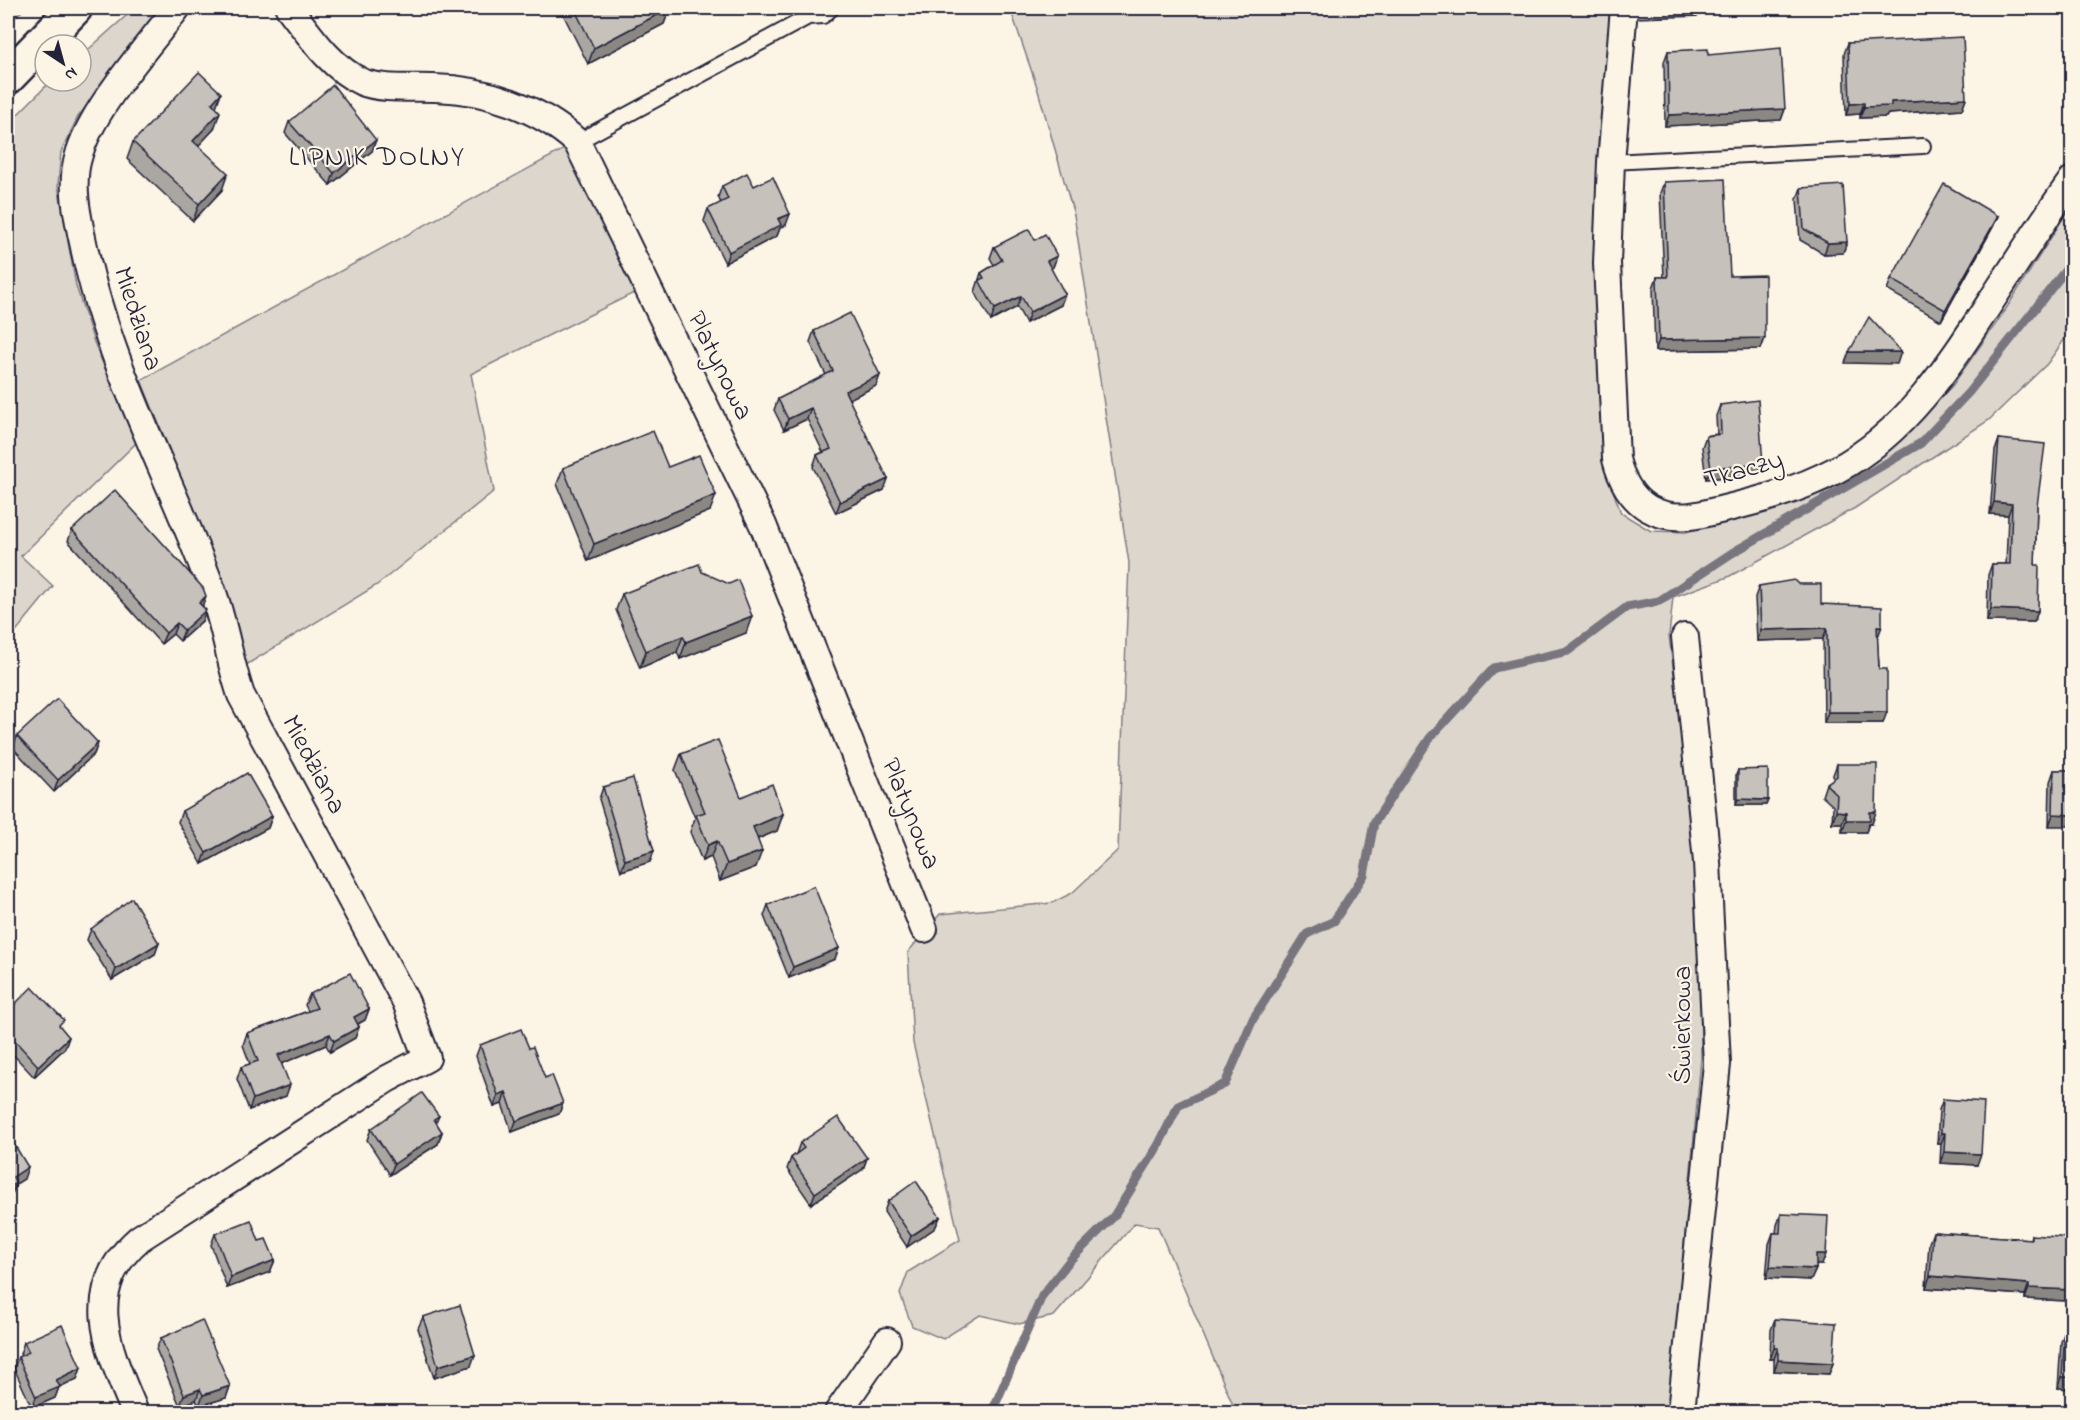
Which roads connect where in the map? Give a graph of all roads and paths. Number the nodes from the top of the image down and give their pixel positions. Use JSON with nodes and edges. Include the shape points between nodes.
{"nodes":[{"id":1,"x":75,"y":8,"type":"edge"},
{"id":2,"x":177,"y":8,"type":"edge"},
{"id":3,"x":289,"y":8,"type":"edge"},
{"id":4,"x":832,"y":8,"type":"edge"},
{"id":5,"x":1696,"y":8,"type":"edge"},
{"id":6,"x":1624,"y":9,"type":"edge"},
{"id":7,"x":8,"y":77,"type":"edge"},
{"id":8,"x":578,"y":142,"type":"junction"},
{"id":9,"x":1923,"y":146,"type":"dead end"},
{"id":10,"x":1611,"y":162,"type":"junction"},
{"id":11,"x":2073,"y":180,"type":"edge"},
{"id":12,"x":1685,"y":638,"type":"dead end"},
{"id":13,"x":924,"y":929,"type":"dead end"},
{"id":14,"x":887,"y":1341,"type":"dead end"},
{"id":15,"x":135,"y":1413,"type":"edge"},
{"id":16,"x":838,"y":1413,"type":"edge"},
{"id":17,"x":1681,"y":1413,"type":"edge"}],
"edges":[{"from":1,"to":7,"type":"street"},
{"from":2,"to":15,"type":"street","name":"Miedziana","via":[[89,130],[77,158],[75,191],[90,279],[128,387],[212,590],[241,695],[406,1002],[426,1058],[387,1079],[121,1254],[108,1278],[104,1302],[106,1327]]},
{"from":3,"to":8,"type":"street","name":"Platynowa","via":[[340,68],[363,82],[461,88],[503,99],[565,131]]},
{"from":4,"to":8,"type":"lane","via":[[823,16],[808,17]]},
{"from":5,"to":6,"type":"lane","name":"Tkaczy"},
{"from":6,"to":10,"type":"street","name":"Tkaczy"},
{"from":8,"to":13,"type":"street","name":"Platynowa","via":[[763,525]]},
{"from":9,"to":10,"type":"lane"},
{"from":10,"to":11,"type":"street","name":"Tkaczy","via":[[1606,263],[1616,459],[1629,494],[1640,505],[1678,517],[1699,516],[1780,496],[1838,469],[1892,429],[1948,366]]},
{"from":12,"to":17,"type":"street","name":"Świerkowa","via":[[1707,862],[1717,1064]]},
{"from":14,"to":16,"type":"street"}]}
